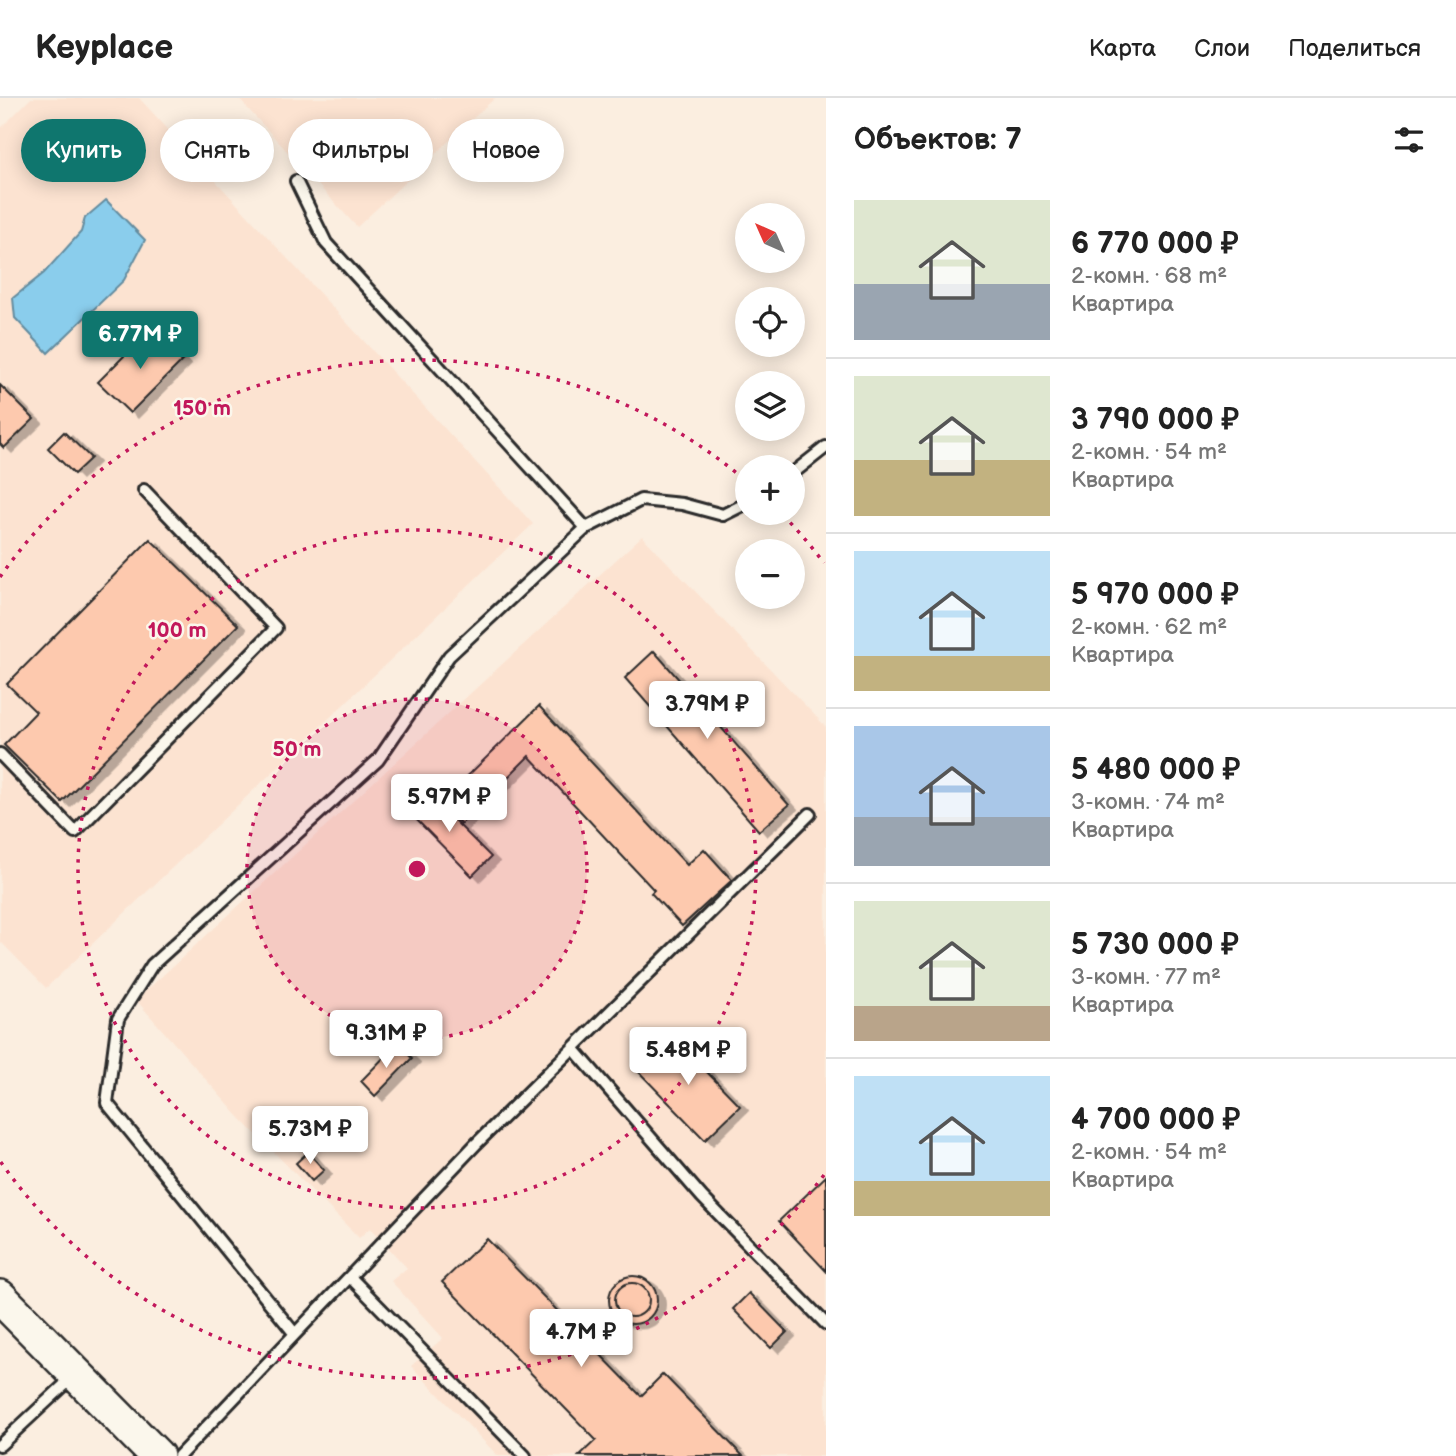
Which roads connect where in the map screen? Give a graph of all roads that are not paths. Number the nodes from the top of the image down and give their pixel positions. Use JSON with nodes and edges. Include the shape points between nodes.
{"nodes":[{"id":1,"x":296,"y":182,"type":"edge"},
{"id":2,"x":826,"y":447,"type":"edge"},
{"id":3,"x":805,"y":464,"type":"edge"},
{"id":4,"x":144,"y":490,"type":"dead end"},
{"id":5,"x":735,"y":509,"type":"edge"},
{"id":6,"x":586,"y":528,"type":"junction"},
{"id":7,"x":0,"y":754,"type":"edge"},
{"id":8,"x":810,"y":814,"type":"dead end"},
{"id":9,"x":573,"y":1048,"type":"junction"},
{"id":10,"x":350,"y":1277,"type":"junction"},
{"id":11,"x":0,"y":1297,"type":"edge"},
{"id":12,"x":826,"y":1324,"type":"edge"},
{"id":13,"x":295,"y":1334,"type":"junction"},
{"id":14,"x":76,"y":1374,"type":"junction"},
{"id":15,"x":0,"y":1445,"type":"edge"},
{"id":16,"x":157,"y":1456,"type":"edge"},
{"id":17,"x":179,"y":1456,"type":"edge"},
{"id":18,"x":525,"y":1456,"type":"edge"}],
"edges":[{"from":1,"to":6,"type":"lane","via":[[326,243]]},
{"from":2,"to":3,"type":"lane"},
{"from":4,"to":7,"type":"lane","via":[[276,628],[75,832]]},
{"from":5,"to":6,"type":"lane","via":[[723,516],[682,504],[641,500]]},
{"from":6,"to":13,"type":"lane","via":[[449,656],[378,760],[152,965],[118,1019],[107,1103]]},
{"from":8,"to":9,"type":"lane"},
{"from":9,"to":10,"type":"lane"},
{"from":9,"to":12,"type":"lane","via":[[702,1197]]},
{"from":10,"to":13,"type":"lane"},
{"from":10,"to":18,"type":"lane"},
{"from":11,"to":14,"type":"main road"},
{"from":13,"to":17,"type":"lane"},
{"from":14,"to":15,"type":"lane"},
{"from":14,"to":16,"type":"main road"}]}
